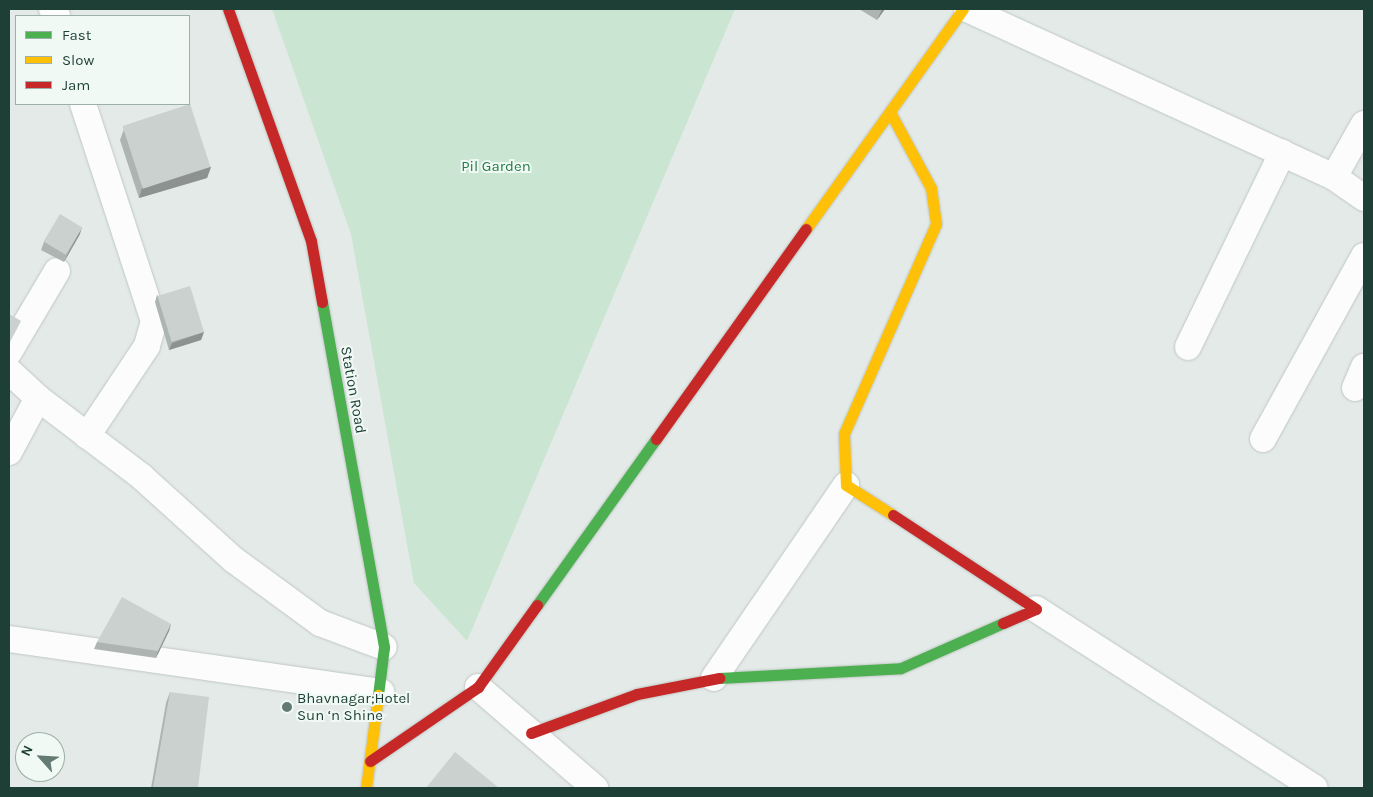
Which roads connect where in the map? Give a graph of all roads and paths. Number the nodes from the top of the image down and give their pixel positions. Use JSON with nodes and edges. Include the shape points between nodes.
{"nodes":[{"id":1,"x":228,"y":9,"type":"edge"},
{"id":2,"x":963,"y":9,"type":"edge"},
{"id":3,"x":967,"y":9,"type":"edge"},
{"id":4,"x":83,"y":105,"type":"edge"},
{"id":5,"x":890,"y":112,"type":"junction"},
{"id":6,"x":1364,"y":124,"type":"edge"},
{"id":7,"x":1282,"y":153,"type":"junction"},
{"id":8,"x":1334,"y":177,"type":"junction"},
{"id":9,"x":1364,"y":198,"type":"edge"},
{"id":10,"x":1364,"y":256,"type":"edge"},
{"id":11,"x":57,"y":271,"type":"dead end"},
{"id":12,"x":1188,"y":347,"type":"dead end"},
{"id":13,"x":9,"y":352,"type":"edge"},
{"id":14,"x":9,"y":371,"type":"edge"},
{"id":15,"x":38,"y":398,"type":"junction"},
{"id":16,"x":87,"y":436,"type":"junction"},
{"id":17,"x":1263,"y":439,"type":"dead end"},
{"id":18,"x":11,"y":441,"type":"edge"},
{"id":19,"x":846,"y":485,"type":"junction"},
{"id":20,"x":1036,"y":609,"type":"junction"},
{"id":21,"x":9,"y":640,"type":"edge"},
{"id":22,"x":384,"y":646,"type":"junction"},
{"id":23,"x":714,"y":678,"type":"junction"},
{"id":24,"x":478,"y":688,"type":"junction"},
{"id":25,"x":381,"y":692,"type":"junction"},
{"id":26,"x":531,"y":733,"type":"junction"},
{"id":27,"x":370,"y":762,"type":"junction"},
{"id":28,"x":366,"y":788,"type":"edge"},
{"id":29,"x":594,"y":788,"type":"edge"},
{"id":30,"x":1315,"y":788,"type":"edge"}],
"edges":[{"from":1,"to":22,"type":"main road","name":"Station Road","via":[[311,241]]},
{"from":2,"to":5,"type":"main road"},
{"from":3,"to":7,"type":"street"},
{"from":4,"to":16,"type":"street","via":[[154,321],[147,346]]},
{"from":5,"to":19,"type":"main road","via":[[931,188],[936,224],[844,434]]},
{"from":5,"to":24,"type":"main road"},
{"from":6,"to":8,"type":"street"},
{"from":7,"to":8,"type":"street"},
{"from":7,"to":12,"type":"street"},
{"from":8,"to":9,"type":"street"},
{"from":10,"to":17,"type":"street"},
{"from":11,"to":13,"type":"street"},
{"from":14,"to":15,"type":"street"},
{"from":15,"to":16,"type":"street"},
{"from":15,"to":18,"type":"street"},
{"from":16,"to":22,"type":"street","via":[[142,477],[234,560],[320,623]]},
{"from":19,"to":20,"type":"main road"},
{"from":19,"to":23,"type":"street"},
{"from":20,"to":23,"type":"main road","via":[[901,668]]},
{"from":20,"to":30,"type":"street"},
{"from":21,"to":25,"type":"street"},
{"from":22,"to":25,"type":"main road","name":"Station Road"},
{"from":23,"to":26,"type":"main road","via":[[638,694]]},
{"from":24,"to":26,"type":"street"},
{"from":24,"to":27,"type":"main road"},
{"from":25,"to":27,"type":"main road","name":"Station Road"},
{"from":26,"to":29,"type":"street"},
{"from":27,"to":28,"type":"main road","name":"Station Road"}]}
